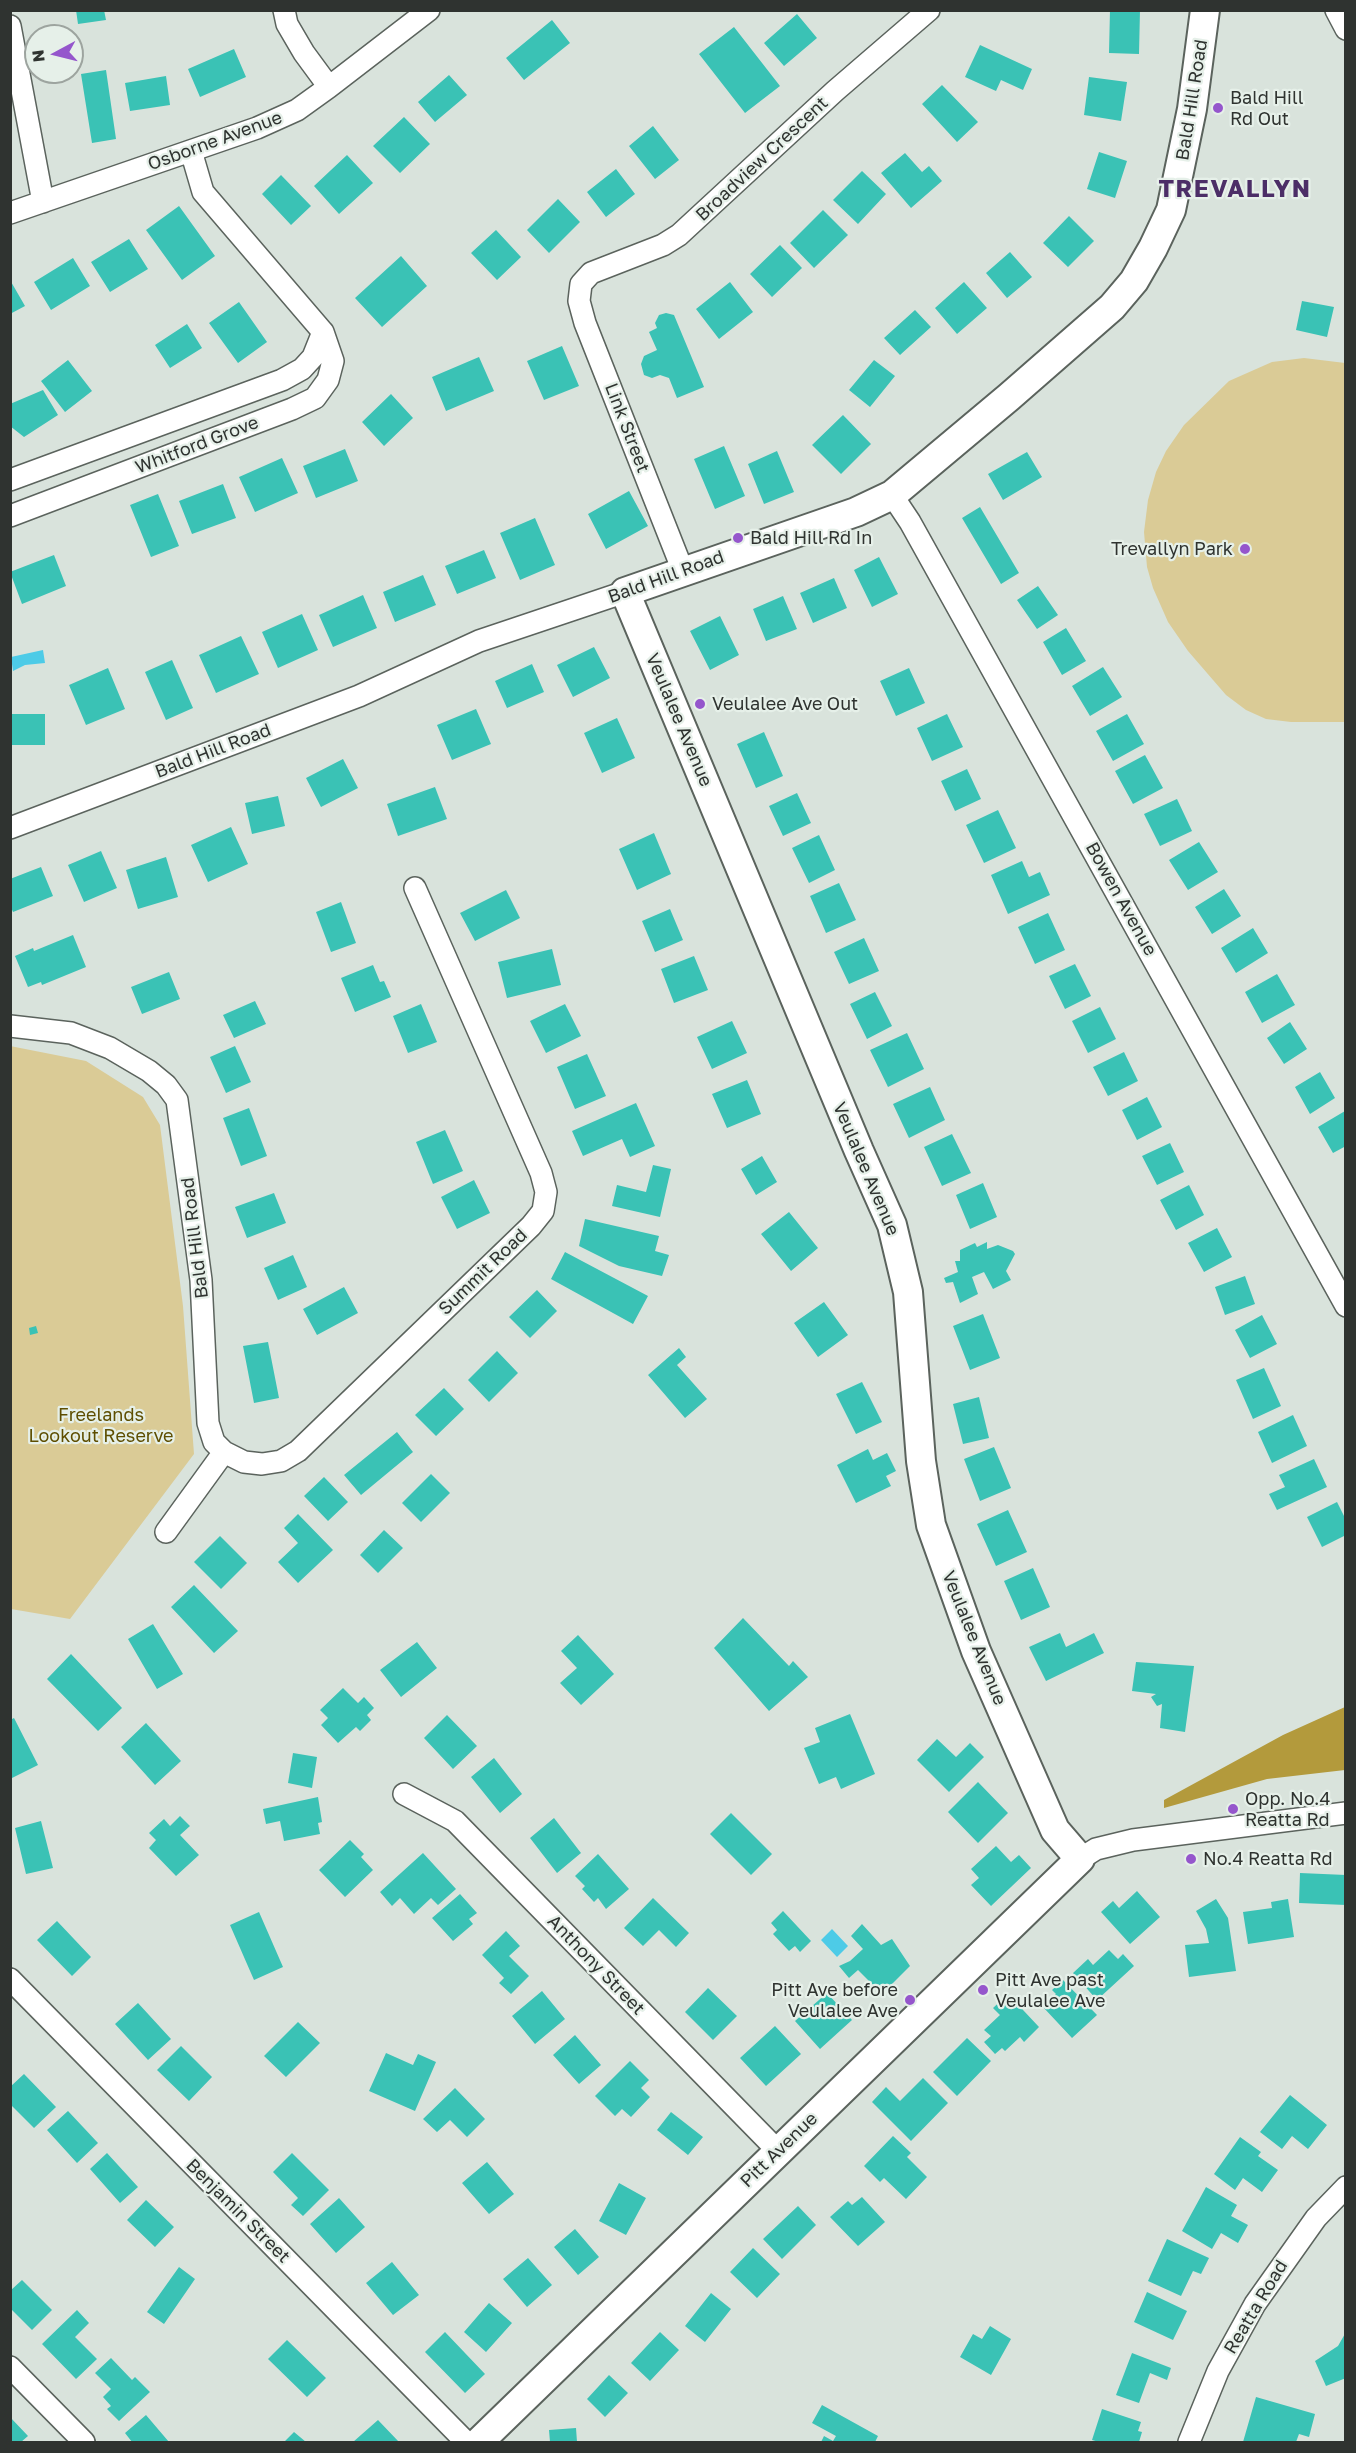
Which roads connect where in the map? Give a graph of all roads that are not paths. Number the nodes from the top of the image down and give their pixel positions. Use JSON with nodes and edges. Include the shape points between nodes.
{"nodes":[{"id":1,"x":284,"y":10,"type":"edge"},
{"id":2,"x":429,"y":10,"type":"edge"},
{"id":3,"x":930,"y":10,"type":"edge"},
{"id":4,"x":1205,"y":10,"type":"edge"},
{"id":5,"x":1336,"y":10,"type":"edge"},
{"id":6,"x":10,"y":26,"type":"edge"},
{"id":7,"x":1346,"y":29,"type":"edge"},
{"id":8,"x":329,"y":87,"type":"junction"},
{"id":9,"x":191,"y":151,"type":"junction"},
{"id":10,"x":43,"y":202,"type":"junction"},
{"id":11,"x":10,"y":213,"type":"edge"},
{"id":12,"x":581,"y":284,"type":"joint"},
{"id":13,"x":323,"y":332,"type":"junction"},
{"id":14,"x":10,"y":480,"type":"edge"},
{"id":15,"x":892,"y":495,"type":"junction"},
{"id":16,"x":10,"y":516,"type":"edge"},
{"id":17,"x":683,"y":571,"type":"junction"},
{"id":18,"x":625,"y":592,"type":"junction"},
{"id":19,"x":10,"y":828,"type":"edge"},
{"id":20,"x":415,"y":888,"type":"dead end"},
{"id":21,"x":10,"y":1026,"type":"edge"},
{"id":22,"x":1346,"y":1306,"type":"edge"},
{"id":23,"x":224,"y":1452,"type":"junction"},
{"id":24,"x":166,"y":1532,"type":"dead end"},
{"id":25,"x":404,"y":1794,"type":"dead end"},
{"id":26,"x":1346,"y":1813,"type":"edge"},
{"id":27,"x":1080,"y":1859,"type":"junction"},
{"id":28,"x":10,"y":1979,"type":"edge"},
{"id":29,"x":778,"y":2151,"type":"junction"},
{"id":30,"x":1346,"y":2187,"type":"edge"},
{"id":31,"x":10,"y":2367,"type":"edge"},
{"id":32,"x":84,"y":2442,"type":"edge"},
{"id":33,"x":466,"y":2442,"type":"edge"},
{"id":34,"x":479,"y":2442,"type":"edge"},
{"id":35,"x":1190,"y":2442,"type":"edge"}],
"edges":[{"from":1,"to":8,"type":"street","via":[[287,24]]},
{"from":2,"to":8,"type":"street"},
{"from":3,"to":12,"type":"street","name":"Broadview Crescent","via":[[835,91],[679,235],[591,273]]},
{"from":4,"to":15,"type":"street","name":"Bald Hill Road","via":[[1192,109],[1171,210],[1134,281],[1095,323]]},
{"from":5,"to":7,"type":"street"},
{"from":6,"to":10,"type":"street"},
{"from":8,"to":9,"type":"street","name":"Osborne Avenue","via":[[297,110]]},
{"from":9,"to":10,"type":"street","name":"Osborne Avenue"},
{"from":9,"to":13,"type":"street","name":"Whitford Grove","via":[[203,192]]},
{"from":10,"to":11,"type":"street","name":"Osborne Avenue"},
{"from":12,"to":17,"type":"street","name":"Link Street","via":[[579,301],[585,323]]},
{"from":13,"to":14,"type":"street","name":"Whitford Grove","via":[[313,357],[302,369],[282,380]]},
{"from":13,"to":16,"type":"street","name":"Whitford Grove","via":[[333,361],[328,380],[315,398]]},
{"from":15,"to":17,"type":"street","name":"Bald Hill Road","via":[[856,512]]},
{"from":15,"to":22,"type":"street","name":"Bowen Avenue"},
{"from":17,"to":18,"type":"street","name":"Bald Hill Road"},
{"from":18,"to":19,"type":"street","name":"Bald Hill Road","via":[[479,641],[359,696]]},
{"from":18,"to":27,"type":"street","name":"Veulalee Avenue","via":[[892,1225],[908,1292],[921,1461],[931,1525],[976,1651],[1055,1830]]},
{"from":20,"to":23,"type":"street","name":"Summit Road","via":[[541,1173],[546,1192],[543,1210],[298,1451],[281,1461],[262,1464],[244,1462]]},
{"from":21,"to":23,"type":"street","name":"Bald Hill Road","via":[[71,1033],[110,1048],[149,1071],[177,1100],[201,1280],[208,1423],[214,1442]]},
{"from":23,"to":24,"type":"street"},
{"from":25,"to":29,"type":"street","name":"Anthony Street","via":[[455,1821]]},
{"from":26,"to":27,"type":"street","via":[[1133,1840],[1096,1849]]},
{"from":27,"to":29,"type":"street","name":"Pitt Avenue"},
{"from":28,"to":33,"type":"street","name":"Benjamin Street"},
{"from":29,"to":34,"type":"street","name":"Pitt Avenue"},
{"from":30,"to":35,"type":"street","name":"Reatta Road","via":[[1316,2218],[1255,2304],[1218,2371]]},
{"from":31,"to":32,"type":"street"}]}
